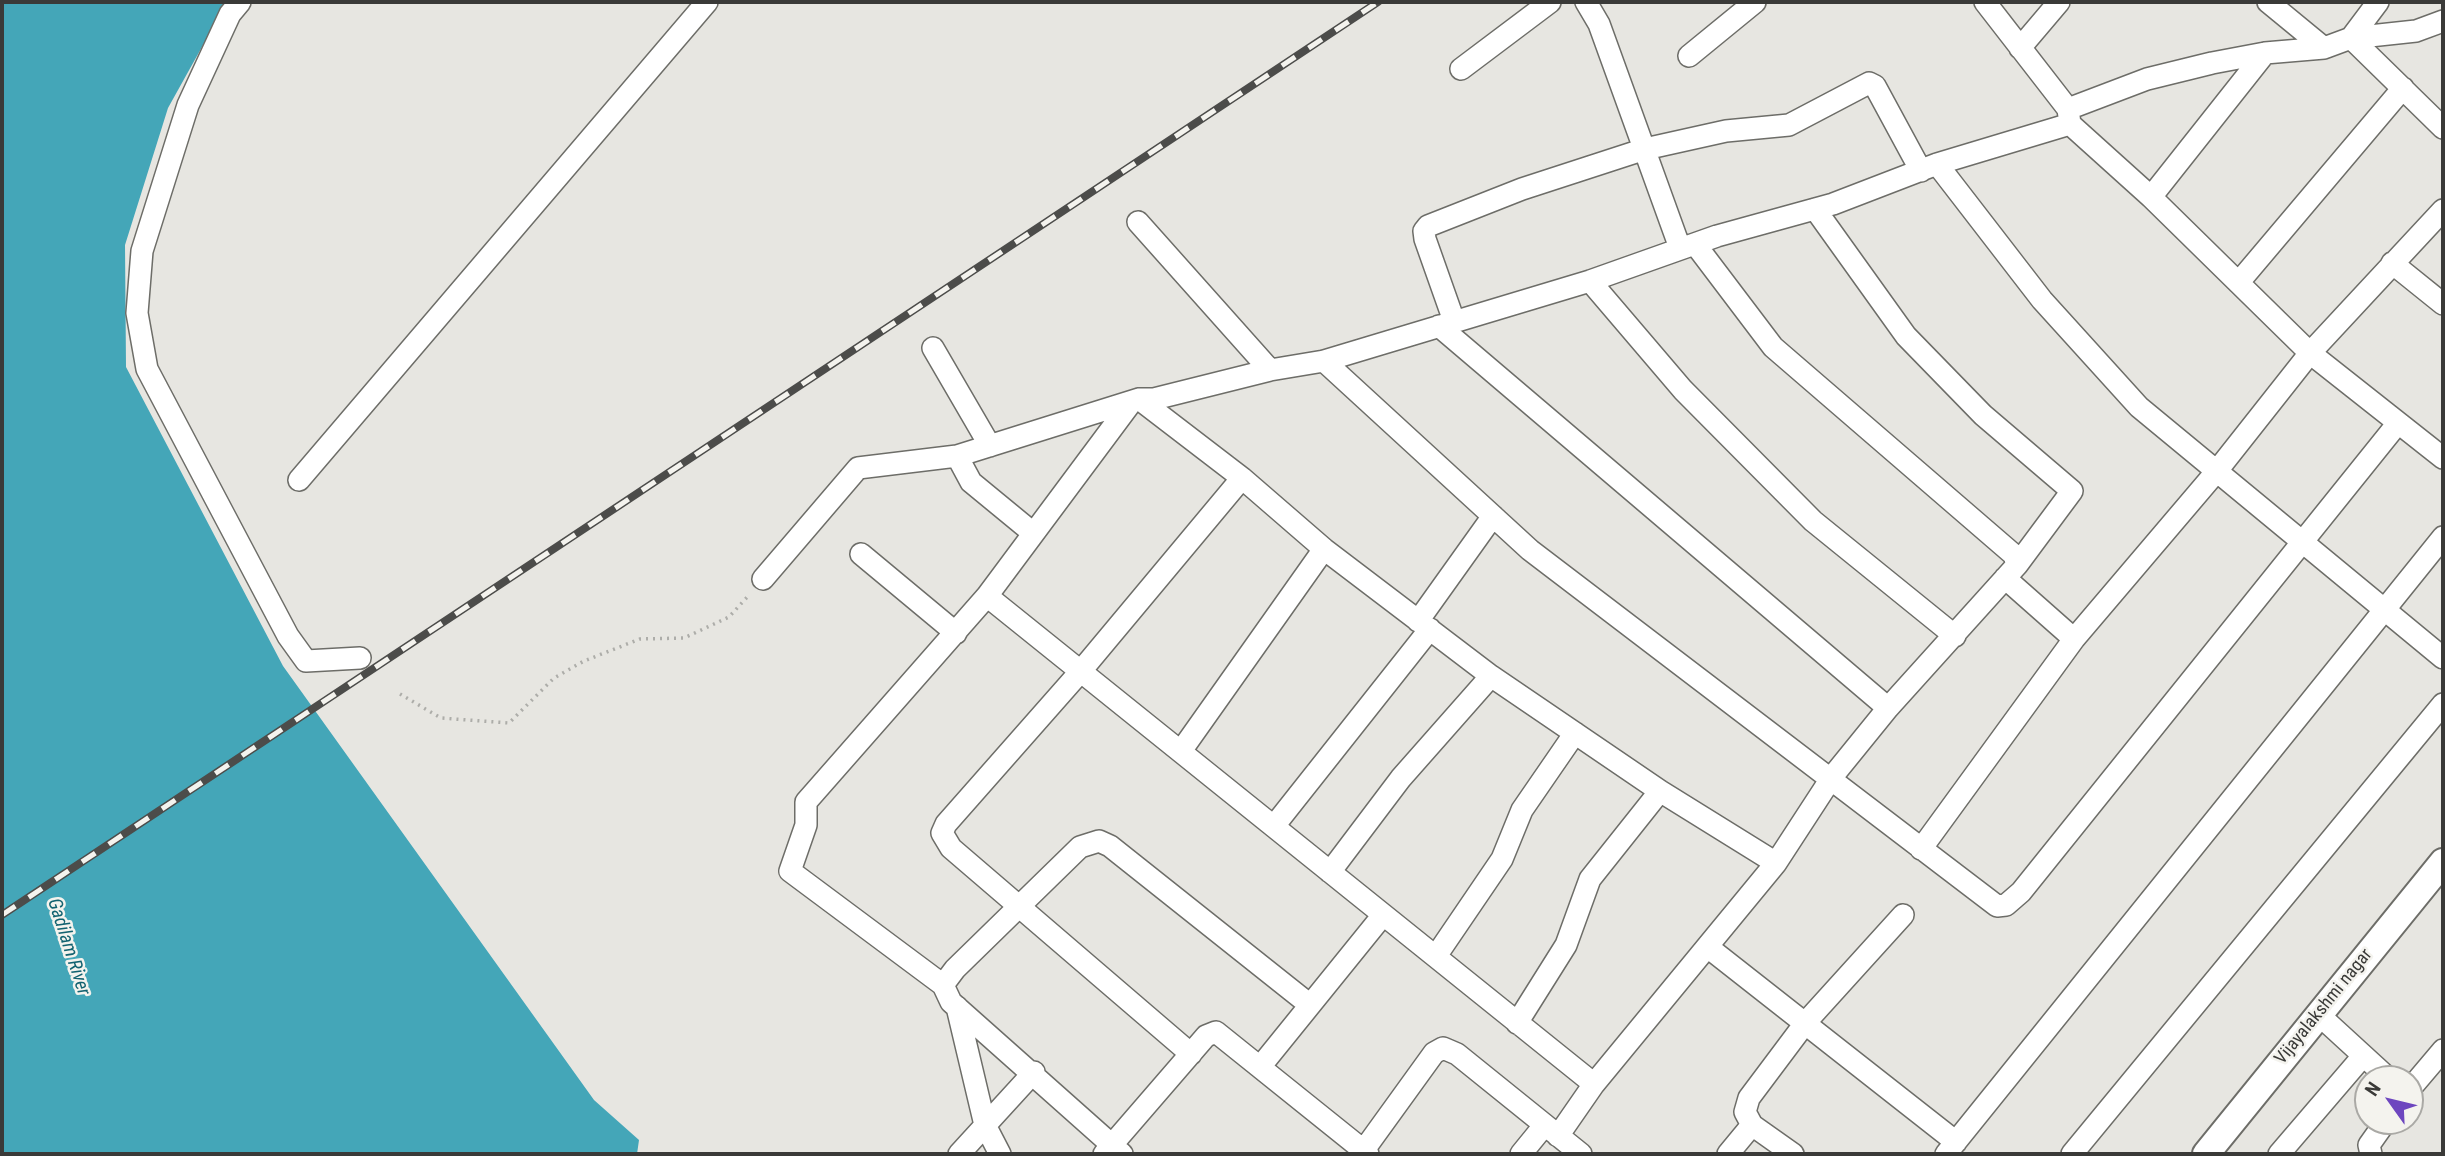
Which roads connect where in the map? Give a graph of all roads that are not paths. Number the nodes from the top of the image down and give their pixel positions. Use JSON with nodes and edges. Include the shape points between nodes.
{"nodes":[{"id":1,"x":240,"y":2,"type":"edge"},
{"id":2,"x":708,"y":2,"type":"edge"},
{"id":3,"x":1550,"y":2,"type":"edge"},
{"id":4,"x":1586,"y":2,"type":"edge"},
{"id":5,"x":1755,"y":2,"type":"edge"},
{"id":6,"x":1985,"y":2,"type":"edge"},
{"id":7,"x":2059,"y":2,"type":"edge"},
{"id":8,"x":2268,"y":2,"type":"edge"},
{"id":9,"x":2378,"y":2,"type":"edge"},
{"id":10,"x":2443,"y":21,"type":"edge"},
{"id":11,"x":2351,"y":38,"type":"junction"},
{"id":12,"x":2021,"y":48,"type":"junction"},
{"id":13,"x":2324,"y":48,"type":"junction"},
{"id":14,"x":2265,"y":53,"type":"junction"},
{"id":15,"x":1689,"y":56,"type":"dead end"},
{"id":16,"x":1461,"y":69,"type":"dead end"},
{"id":17,"x":2403,"y":88,"type":"junction"},
{"id":18,"x":2069,"y":117,"type":"junction"},
{"id":19,"x":2443,"y":128,"type":"edge"},
{"id":20,"x":1645,"y":149,"type":"junction"},
{"id":21,"x":1929,"y":168,"type":"junction"},
{"id":22,"x":2151,"y":197,"type":"junction"},
{"id":23,"x":1815,"y":209,"type":"junction"},
{"id":24,"x":2443,"y":210,"type":"edge"},
{"id":25,"x":1138,"y":222,"type":"dead end"},
{"id":26,"x":1688,"y":246,"type":"junction"},
{"id":27,"x":2392,"y":263,"type":"junction"},
{"id":28,"x":1590,"y":281,"type":"junction"},
{"id":29,"x":2239,"y":282,"type":"junction"},
{"id":30,"x":2443,"y":304,"type":"edge"},
{"id":31,"x":1447,"y":324,"type":"junction"},
{"id":32,"x":933,"y":348,"type":"dead end"},
{"id":33,"x":2310,"y":353,"type":"junction"},
{"id":34,"x":1324,"y":361,"type":"junction"},
{"id":35,"x":1270,"y":370,"type":"junction"},
{"id":36,"x":1135,"y":402,"type":"junction"},
{"id":37,"x":2398,"y":423,"type":"junction"},
{"id":38,"x":990,"y":446,"type":"junction"},
{"id":39,"x":957,"y":456,"type":"junction"},
{"id":40,"x":2443,"y":458,"type":"edge"},
{"id":41,"x":2216,"y":472,"type":"junction"},
{"id":42,"x":1242,"y":478,"type":"junction"},
{"id":43,"x":299,"y":480,"type":"dead end"},
{"id":44,"x":1493,"y":516,"type":"junction"},
{"id":45,"x":1033,"y":533,"type":"junction"},
{"id":46,"x":2443,"y":537,"type":"edge"},
{"id":47,"x":2302,"y":545,"type":"junction"},
{"id":48,"x":1324,"y":550,"type":"junction"},
{"id":49,"x":861,"y":554,"type":"dead end"},
{"id":50,"x":2011,"y":572,"type":"junction"},
{"id":51,"x":764,"y":579,"type":"road end"},
{"id":52,"x":987,"y":596,"type":"junction"},
{"id":53,"x":2384,"y":610,"type":"junction"},
{"id":54,"x":1424,"y":625,"type":"junction"},
{"id":55,"x":956,"y":633,"type":"junction"},
{"id":56,"x":1955,"y":636,"type":"junction"},
{"id":57,"x":2074,"y":639,"type":"junction"},
{"id":58,"x":360,"y":658,"type":"dead end"},
{"id":59,"x":2443,"y":658,"type":"edge"},
{"id":60,"x":1080,"y":672,"type":"junction"},
{"id":61,"x":1491,"y":676,"type":"junction"},
{"id":62,"x":2443,"y":704,"type":"edge"},
{"id":63,"x":1888,"y":708,"type":"junction"},
{"id":64,"x":1575,"y":733,"type":"junction"},
{"id":65,"x":1181,"y":751,"type":"junction"},
{"id":66,"x":1832,"y":777,"type":"junction"},
{"id":67,"x":1660,"y":791,"type":"junction"},
{"id":68,"x":1274,"y":826,"type":"junction"},
{"id":69,"x":1921,"y":849,"type":"junction"},
{"id":70,"x":2443,"y":862,"type":"edge"},
{"id":71,"x":1776,"y":863,"type":"junction"},
{"id":72,"x":1330,"y":872,"type":"junction"},
{"id":73,"x":1020,"y":907,"type":"junction"},
{"id":74,"x":1383,"y":915,"type":"junction"},
{"id":75,"x":1903,"y":915,"type":"dead end"},
{"id":76,"x":1709,"y":948,"type":"junction"},
{"id":77,"x":1436,"y":956,"type":"junction"},
{"id":78,"x":943,"y":985,"type":"junction"},
{"id":79,"x":1310,"y":1005,"type":"junction"},
{"id":80,"x":957,"y":1007,"type":"junction"},
{"id":81,"x":2318,"y":1014,"type":"junction"},
{"id":82,"x":1806,"y":1022,"type":"junction"},
{"id":83,"x":1517,"y":1023,"type":"junction"},
{"id":84,"x":2443,"y":1050,"type":"edge"},
{"id":85,"x":1191,"y":1055,"type":"junction"},
{"id":86,"x":2363,"y":1056,"type":"junction"},
{"id":87,"x":2373,"y":1065,"type":"edge"},
{"id":88,"x":1260,"y":1066,"type":"junction"},
{"id":89,"x":1034,"y":1072,"type":"junction"},
{"id":90,"x":2424,"y":1072,"type":"edge"},
{"id":91,"x":1594,"y":1084,"type":"junction"},
{"id":92,"x":985,"y":1125,"type":"junction"},
{"id":93,"x":1752,"y":1125,"type":"junction"},
{"id":94,"x":1551,"y":1131,"type":"junction"},
{"id":95,"x":2376,"y":1135,"type":"edge"},
{"id":96,"x":1951,"y":1148,"type":"edge"},
{"id":97,"x":1113,"y":1151,"type":"edge"},
{"id":98,"x":1364,"y":1153,"type":"edge"},
{"id":99,"x":959,"y":1154,"type":"edge"},
{"id":100,"x":1000,"y":1154,"type":"edge"},
{"id":101,"x":1521,"y":1154,"type":"edge"},
{"id":102,"x":1581,"y":1154,"type":"edge"},
{"id":103,"x":1728,"y":1154,"type":"edge"},
{"id":104,"x":1793,"y":1154,"type":"edge"},
{"id":105,"x":2072,"y":1154,"type":"edge"},
{"id":106,"x":2206,"y":1154,"type":"edge"},
{"id":107,"x":2279,"y":1154,"type":"edge"},
{"id":108,"x":2371,"y":1154,"type":"edge"}],
"edges":[{"from":1,"to":58,"type":"street","via":[[230,14],[188,105],[142,251],[137,313],[147,369],[288,636],[306,661]]},
{"from":2,"to":43,"type":"street"},
{"from":3,"to":16,"type":"street"},
{"from":4,"to":20,"type":"street","via":[[1599,24]]},
{"from":5,"to":15,"type":"street"},
{"from":6,"to":12,"type":"street"},
{"from":7,"to":12,"type":"street"},
{"from":8,"to":13,"type":"street"},
{"from":9,"to":11,"type":"street"},
{"from":10,"to":11,"type":"street","via":[[2416,31]]},
{"from":11,"to":13,"type":"street"},
{"from":11,"to":17,"type":"street"},
{"from":12,"to":18,"type":"street"},
{"from":13,"to":14,"type":"street"},
{"from":14,"to":18,"type":"street","via":[[2147,79]]},
{"from":14,"to":22,"type":"street"},
{"from":17,"to":19,"type":"street"},
{"from":17,"to":29,"type":"street"},
{"from":18,"to":21,"type":"street"},
{"from":18,"to":22,"type":"street"},
{"from":20,"to":21,"type":"street","via":[[1727,131],[1789,125],[1869,83]]},
{"from":20,"to":26,"type":"street"},
{"from":20,"to":31,"type":"street","via":[[1428,226],[1425,239]]},
{"from":21,"to":23,"type":"street"},
{"from":21,"to":41,"type":"street","via":[[2139,407]]},
{"from":22,"to":29,"type":"street"},
{"from":23,"to":26,"type":"street"},
{"from":23,"to":50,"type":"street","via":[[1906,336],[1983,415],[2072,491]]},
{"from":24,"to":27,"type":"street"},
{"from":25,"to":35,"type":"street"},
{"from":26,"to":28,"type":"street"},
{"from":26,"to":50,"type":"street","via":[[1773,347],[2014,555]]},
{"from":27,"to":30,"type":"street"},
{"from":27,"to":33,"type":"street"},
{"from":28,"to":31,"type":"street"},
{"from":28,"to":56,"type":"street","via":[[1684,390],[1813,521]]},
{"from":29,"to":33,"type":"street"},
{"from":31,"to":34,"type":"street"},
{"from":31,"to":63,"type":"street"},
{"from":32,"to":38,"type":"street"},
{"from":33,"to":37,"type":"street"},
{"from":33,"to":41,"type":"street"},
{"from":34,"to":35,"type":"street"},
{"from":34,"to":44,"type":"street"},
{"from":35,"to":36,"type":"street"},
{"from":36,"to":38,"type":"street"},
{"from":36,"to":42,"type":"street"},
{"from":36,"to":45,"type":"street"},
{"from":37,"to":40,"type":"street"},
{"from":37,"to":47,"type":"street"},
{"from":38,"to":39,"type":"street"},
{"from":39,"to":45,"type":"street","via":[[971,482]]},
{"from":39,"to":51,"type":"street","via":[[859,468]]},
{"from":41,"to":47,"type":"street"},
{"from":41,"to":57,"type":"street"},
{"from":42,"to":48,"type":"street"},
{"from":42,"to":60,"type":"street"},
{"from":44,"to":54,"type":"street"},
{"from":44,"to":66,"type":"street","via":[[1530,550]]},
{"from":45,"to":52,"type":"street"},
{"from":46,"to":53,"type":"street"},
{"from":47,"to":53,"type":"street"},
{"from":47,"to":69,"type":"street","via":[[2013,900],[1997,906]]},
{"from":48,"to":54,"type":"street"},
{"from":48,"to":65,"type":"street"},
{"from":49,"to":55,"type":"street"},
{"from":50,"to":56,"type":"street"},
{"from":50,"to":57,"type":"street"},
{"from":52,"to":55,"type":"street"},
{"from":52,"to":60,"type":"street"},
{"from":53,"to":59,"type":"street"},
{"from":53,"to":96,"type":"street"},
{"from":54,"to":61,"type":"street"},
{"from":54,"to":68,"type":"street"},
{"from":55,"to":78,"type":"street","via":[[806,802],[806,825],[790,871]]},
{"from":56,"to":63,"type":"street"},
{"from":57,"to":69,"type":"street"},
{"from":60,"to":65,"type":"street"},
{"from":60,"to":73,"type":"street","via":[[942,833],[950,848]]},
{"from":61,"to":64,"type":"street"},
{"from":61,"to":72,"type":"street","via":[[1401,778]]},
{"from":62,"to":105,"type":"street"},
{"from":63,"to":66,"type":"street"},
{"from":64,"to":67,"type":"street"},
{"from":64,"to":77,"type":"street","via":[[1522,810],[1502,859]]},
{"from":65,"to":68,"type":"street"},
{"from":66,"to":69,"type":"street"},
{"from":66,"to":71,"type":"street"},
{"from":67,"to":71,"type":"street"},
{"from":67,"to":83,"type":"street","via":[[1590,879],[1566,945]]},
{"from":68,"to":72,"type":"street"},
{"from":70,"to":81,"type":"street","name":"Vijayalakshmi nagar"},
{"from":71,"to":76,"type":"street"},
{"from":72,"to":74,"type":"street"},
{"from":73,"to":78,"type":"street"},
{"from":73,"to":79,"type":"street","via":[[1080,846],[1099,841]]},
{"from":73,"to":85,"type":"street"},
{"from":74,"to":77,"type":"street"},
{"from":74,"to":79,"type":"street"},
{"from":75,"to":82,"type":"street"},
{"from":76,"to":82,"type":"street"},
{"from":76,"to":91,"type":"street"},
{"from":77,"to":83,"type":"street"},
{"from":78,"to":80,"type":"street"},
{"from":79,"to":88,"type":"street"},
{"from":80,"to":89,"type":"street"},
{"from":80,"to":92,"type":"street"},
{"from":81,"to":86,"type":"street"},
{"from":81,"to":106,"type":"street","name":"Vijayalakshmi nagar"},
{"from":82,"to":93,"type":"street","via":[[1749,1098],[1745,1112]]},
{"from":82,"to":96,"type":"street"},
{"from":83,"to":91,"type":"street"},
{"from":84,"to":90,"type":"street"},
{"from":85,"to":88,"type":"street","via":[[1206,1036],[1216,1032]]},
{"from":85,"to":97,"type":"street"},
{"from":86,"to":87,"type":"street"},
{"from":86,"to":107,"type":"street"},
{"from":88,"to":98,"type":"street"},
{"from":89,"to":92,"type":"street"},
{"from":89,"to":97,"type":"street"},
{"from":91,"to":94,"type":"street"},
{"from":92,"to":99,"type":"street"},
{"from":92,"to":100,"type":"street"},
{"from":93,"to":103,"type":"street"},
{"from":93,"to":104,"type":"street"},
{"from":94,"to":98,"type":"street","via":[[1457,1054],[1443,1048],[1434,1053]]},
{"from":94,"to":101,"type":"street"},
{"from":94,"to":102,"type":"street"},
{"from":95,"to":108,"type":"street","via":[[2369,1144]]}]}
